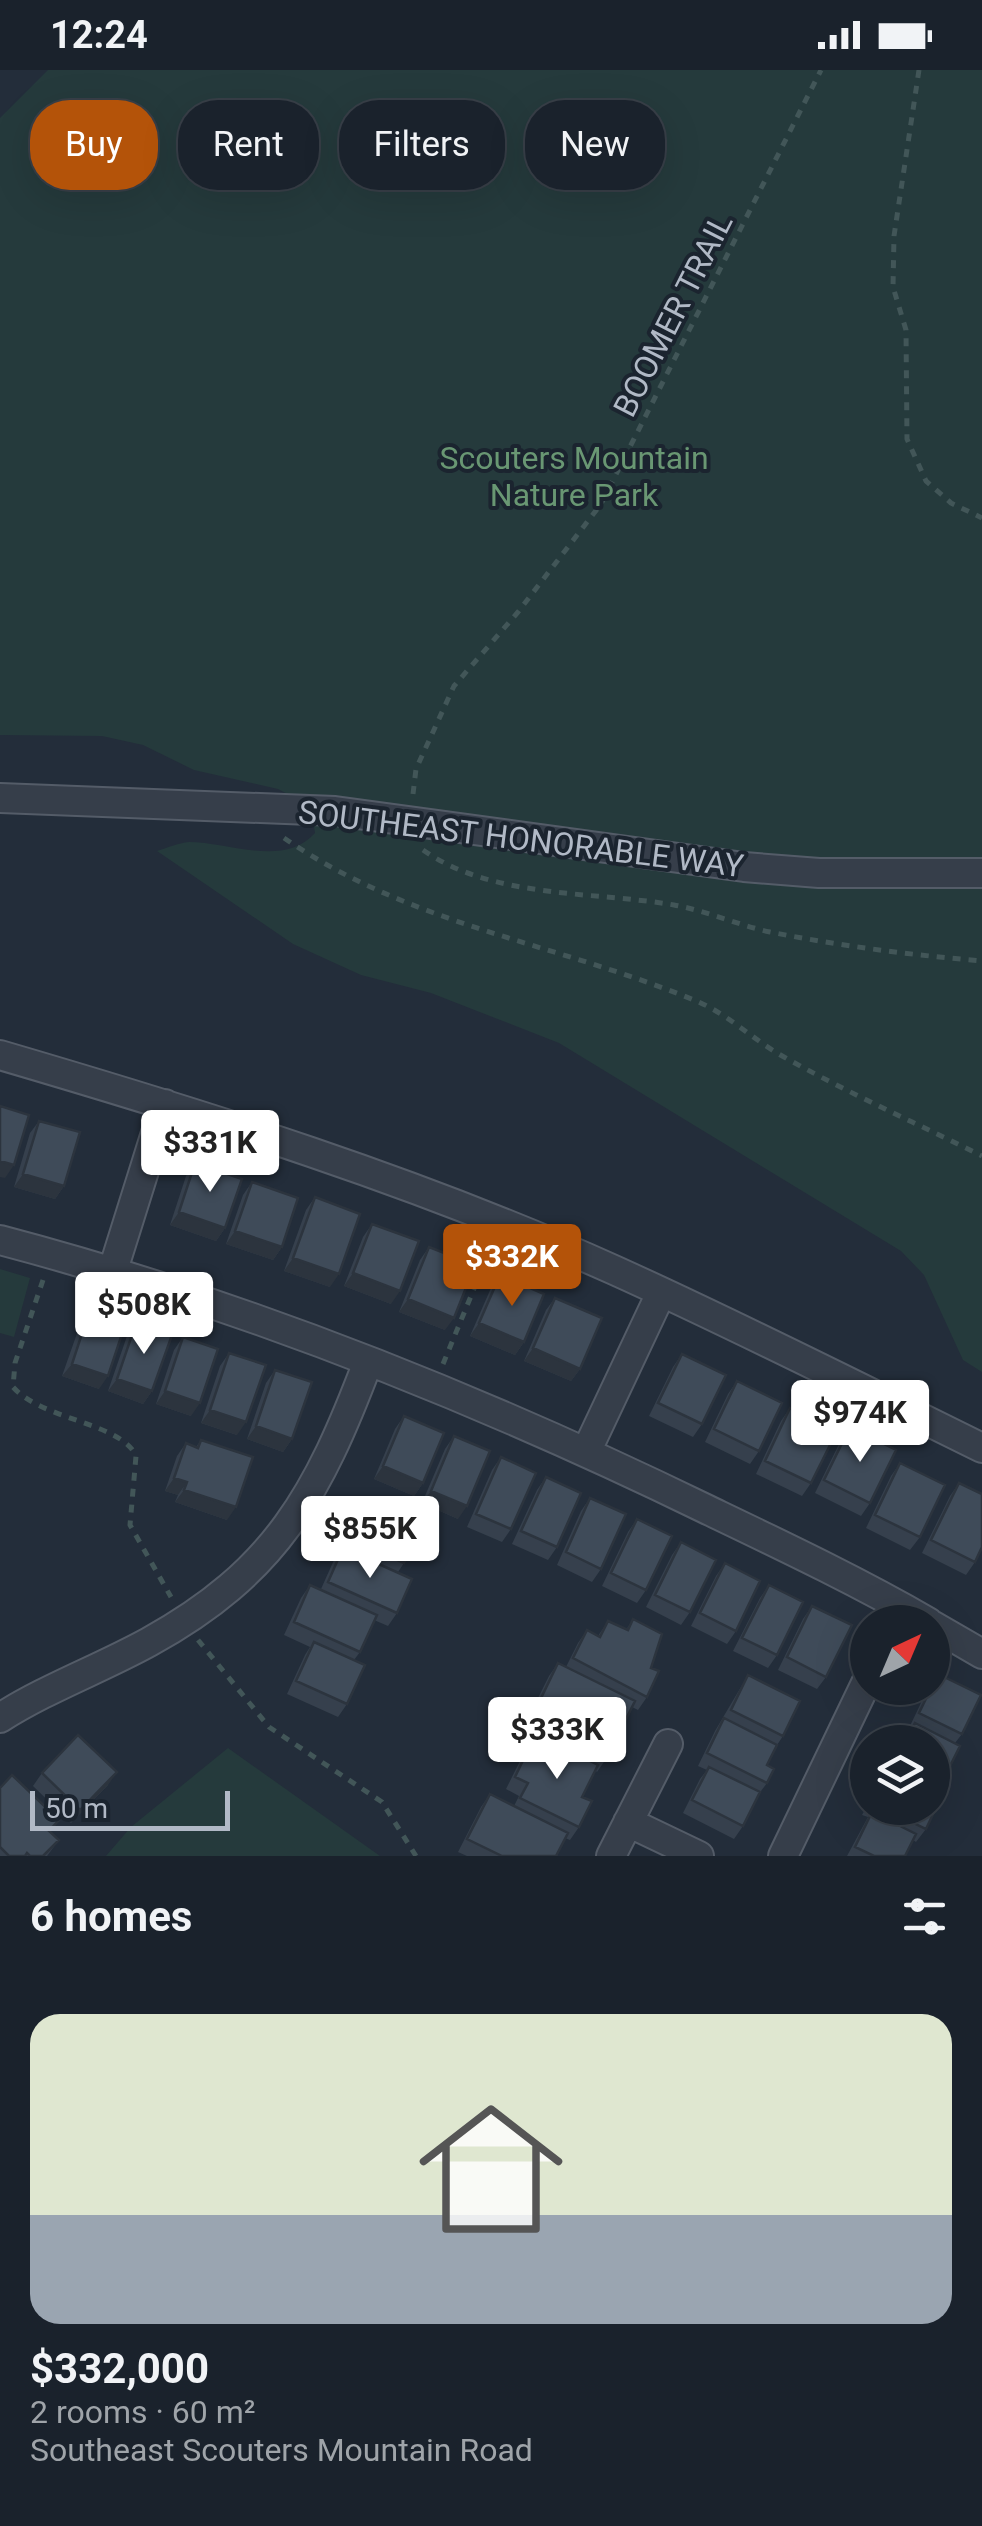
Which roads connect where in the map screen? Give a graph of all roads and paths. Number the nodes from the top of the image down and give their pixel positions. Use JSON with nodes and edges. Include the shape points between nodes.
{"nodes":[{"id":1,"x":821,"y":70,"type":"edge"},
{"id":2,"x":919,"y":70,"type":"edge"},
{"id":3,"x":982,"y":518,"type":"edge"},
{"id":4,"x":0,"y":798,"type":"edge"},
{"id":5,"x":244,"y":810,"type":"junction"},
{"id":6,"x":408,"y":821,"type":"junction"},
{"id":7,"x":982,"y":873,"type":"edge"},
{"id":8,"x":982,"y":961,"type":"edge"},
{"id":9,"x":0,"y":1056,"type":"edge"},
{"id":10,"x":164,"y":1104,"type":"junction"},
{"id":11,"x":982,"y":1156,"type":"edge"},
{"id":12,"x":501,"y":1224,"type":"junction"},
{"id":13,"x":0,"y":1240,"type":"edge"},
{"id":14,"x":52,"y":1254,"type":"junction"},
{"id":15,"x":113,"y":1270,"type":"junction"},
{"id":16,"x":662,"y":1293,"type":"junction"},
{"id":17,"x":368,"y":1362,"type":"junction"},
{"id":18,"x":434,"y":1388,"type":"junction"},
{"id":19,"x":982,"y":1448,"type":"edge"},
{"id":20,"x":587,"y":1450,"type":"junction"},
{"id":21,"x":881,"y":1605,"type":"edge"},
{"id":22,"x":184,"y":1620,"type":"junction"},
{"id":23,"x":950,"y":1636,"type":"edge"},
{"id":24,"x":982,"y":1654,"type":"edge"},
{"id":25,"x":856,"y":1705,"type":"edge"},
{"id":26,"x":0,"y":1718,"type":"edge"},
{"id":27,"x":668,"y":1744,"type":"dead end"},
{"id":28,"x":628,"y":1822,"type":"junction"},
{"id":29,"x":416,"y":1856,"type":"edge"},
{"id":30,"x":611,"y":1856,"type":"edge"},
{"id":31,"x":699,"y":1856,"type":"edge"},
{"id":32,"x":783,"y":1856,"type":"edge"}],
"edges":[{"from":1,"to":6,"type":"path","name":"BOOMER TRAIL","via":[[601,504],[454,686],[416,769]]},
{"from":2,"to":3,"type":"path","via":[[894,236],[893,287],[906,330],[907,439],[926,481],[951,504]]},
{"from":4,"to":5,"type":"street","name":"SOUTHEAST HONORABLE WAY"},
{"from":5,"to":6,"type":"street","name":"SOUTHEAST HONORABLE WAY","via":[[335,811]]},
{"from":5,"to":11,"type":"path","via":[[346,877],[456,925],[698,1001],[781,1056]]},
{"from":6,"to":7,"type":"street","name":"SOUTHEAST HONORABLE WAY","via":[[744,867]]},
{"from":6,"to":8,"type":"path","via":[[422,849],[450,869],[676,905],[766,931],[880,952]]},
{"from":9,"to":10,"type":"street"},
{"from":10,"to":12,"type":"street"},
{"from":10,"to":15,"type":"street"},
{"from":12,"to":16,"type":"street"},
{"from":12,"to":18,"type":"path"},
{"from":13,"to":14,"type":"street"},
{"from":14,"to":15,"type":"street"},
{"from":14,"to":22,"type":"path","via":[[14,1387],[33,1407],[132,1448],[130,1525]]},
{"from":15,"to":17,"type":"street"},
{"from":16,"to":19,"type":"street"},
{"from":16,"to":20,"type":"street"},
{"from":17,"to":18,"type":"street"},
{"from":17,"to":22,"type":"street","via":[[312,1492],[280,1538],[244,1577]]},
{"from":18,"to":20,"type":"street"},
{"from":20,"to":21,"type":"street"},
{"from":22,"to":26,"type":"street"},
{"from":22,"to":29,"type":"path","via":[[269,1727],[382,1802]]},
{"from":23,"to":24,"type":"street"},
{"from":25,"to":32,"type":"street"},
{"from":27,"to":28,"type":"street"},
{"from":28,"to":30,"type":"street"},
{"from":28,"to":31,"type":"street"}]}
